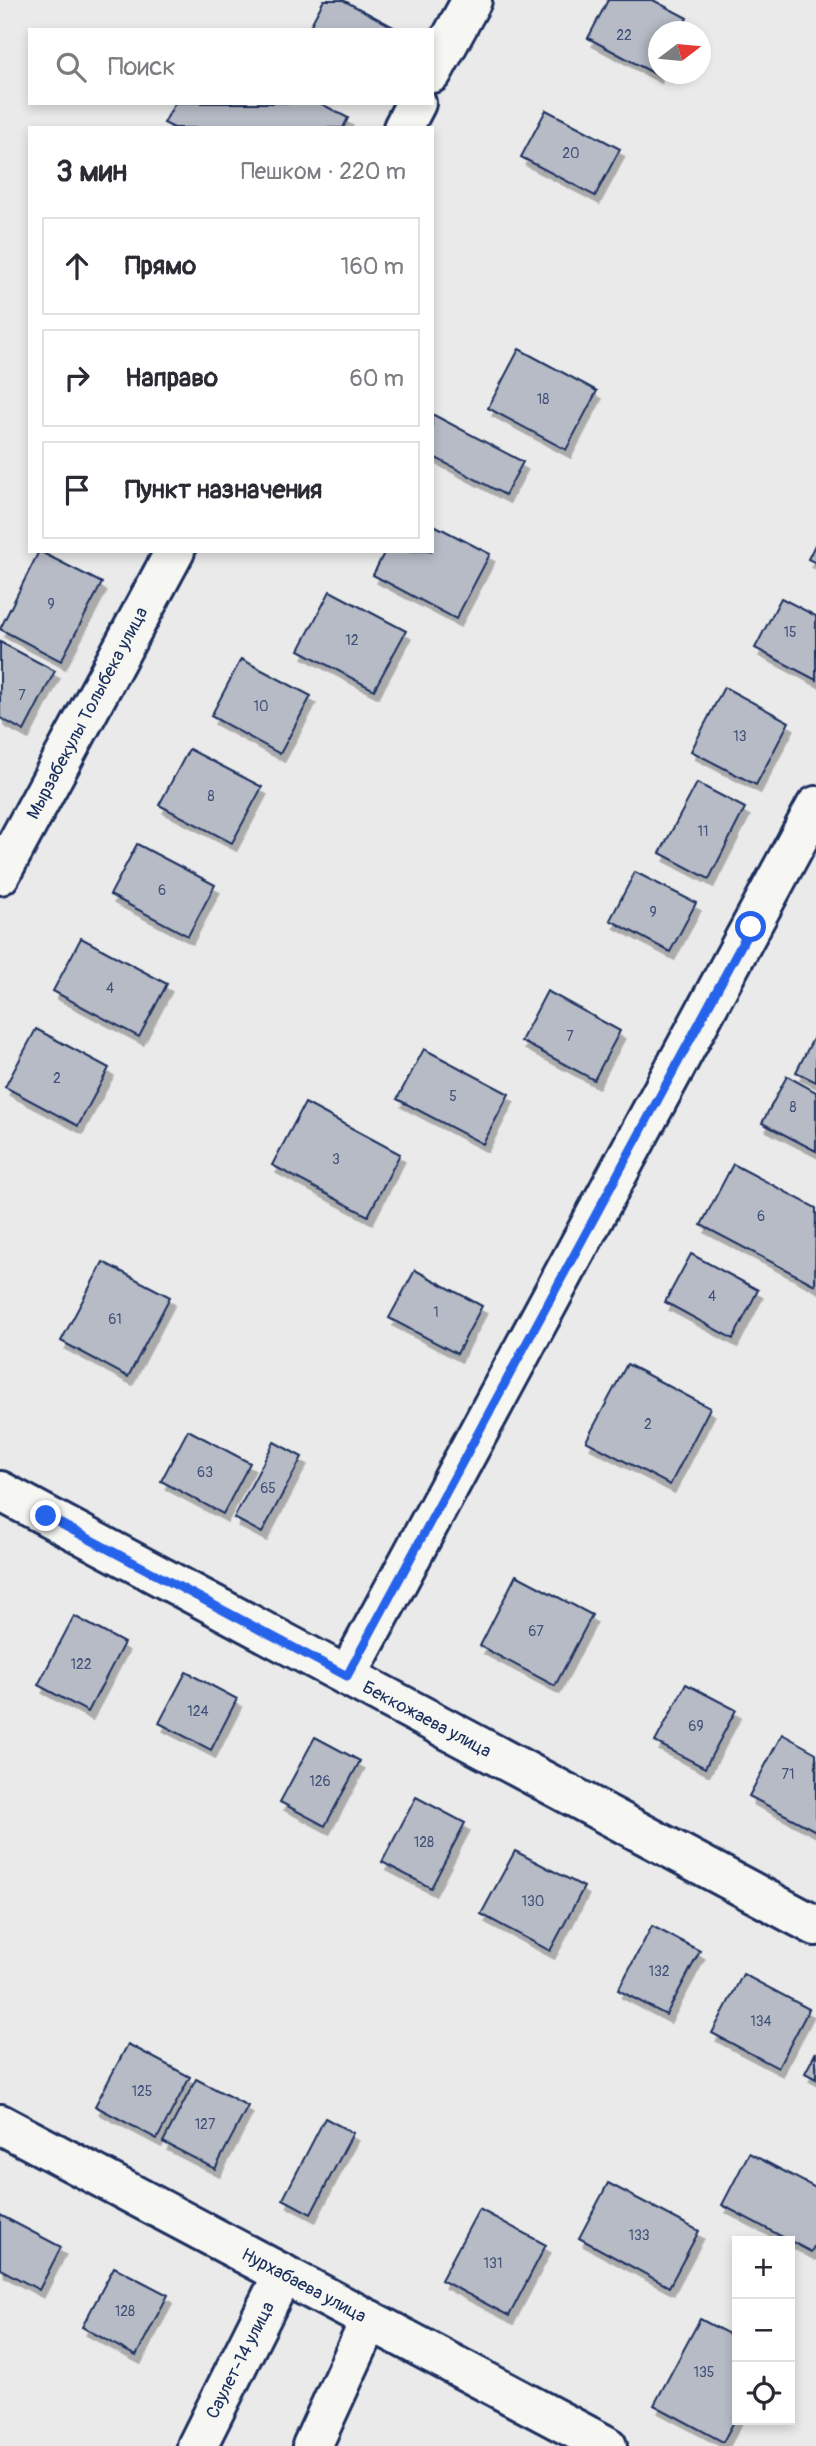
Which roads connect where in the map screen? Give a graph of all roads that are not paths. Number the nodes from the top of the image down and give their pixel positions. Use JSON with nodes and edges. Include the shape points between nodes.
{"nodes":[{"id":1,"x":472,"y":0,"type":"edge"},
{"id":2,"x":434,"y":69,"type":"edge"},
{"id":3,"x":415,"y":105,"type":"edge"},
{"id":4,"x":404,"y":126,"type":"edge"},
{"id":5,"x":173,"y":553,"type":"edge"},
{"id":6,"x":816,"y":806,"type":"edge"},
{"id":7,"x":0,"y":875,"type":"edge"},
{"id":8,"x":0,"y":1491,"type":"edge"},
{"id":9,"x":347,"y":1676,"type":"junction"},
{"id":10,"x":816,"y":1926,"type":"edge"},
{"id":11,"x":0,"y":2124,"type":"edge"},
{"id":12,"x":283,"y":2274,"type":"junction"},
{"id":13,"x":370,"y":2320,"type":"junction"},
{"id":14,"x":197,"y":2446,"type":"edge"},
{"id":15,"x":312,"y":2446,"type":"edge"},
{"id":16,"x":607,"y":2446,"type":"edge"}],
"edges":[{"from":1,"to":2,"type":"street"},
{"from":3,"to":4,"type":"street"},
{"from":5,"to":7,"type":"street","name":"Мырзабекулы Толыбека улица"},
{"from":6,"to":9,"type":"street"},
{"from":8,"to":9,"type":"street","name":"Беккожаева улица"},
{"from":9,"to":10,"type":"street","name":"Беккожаева улица"},
{"from":11,"to":12,"type":"street","name":"Нурхабаева улица"},
{"from":12,"to":13,"type":"street","name":"Нурхабаева улица"},
{"from":12,"to":14,"type":"street","name":"Саулет-14 улица"},
{"from":13,"to":15,"type":"street"},
{"from":13,"to":16,"type":"street","name":"Нурхабаева улица"}]}
